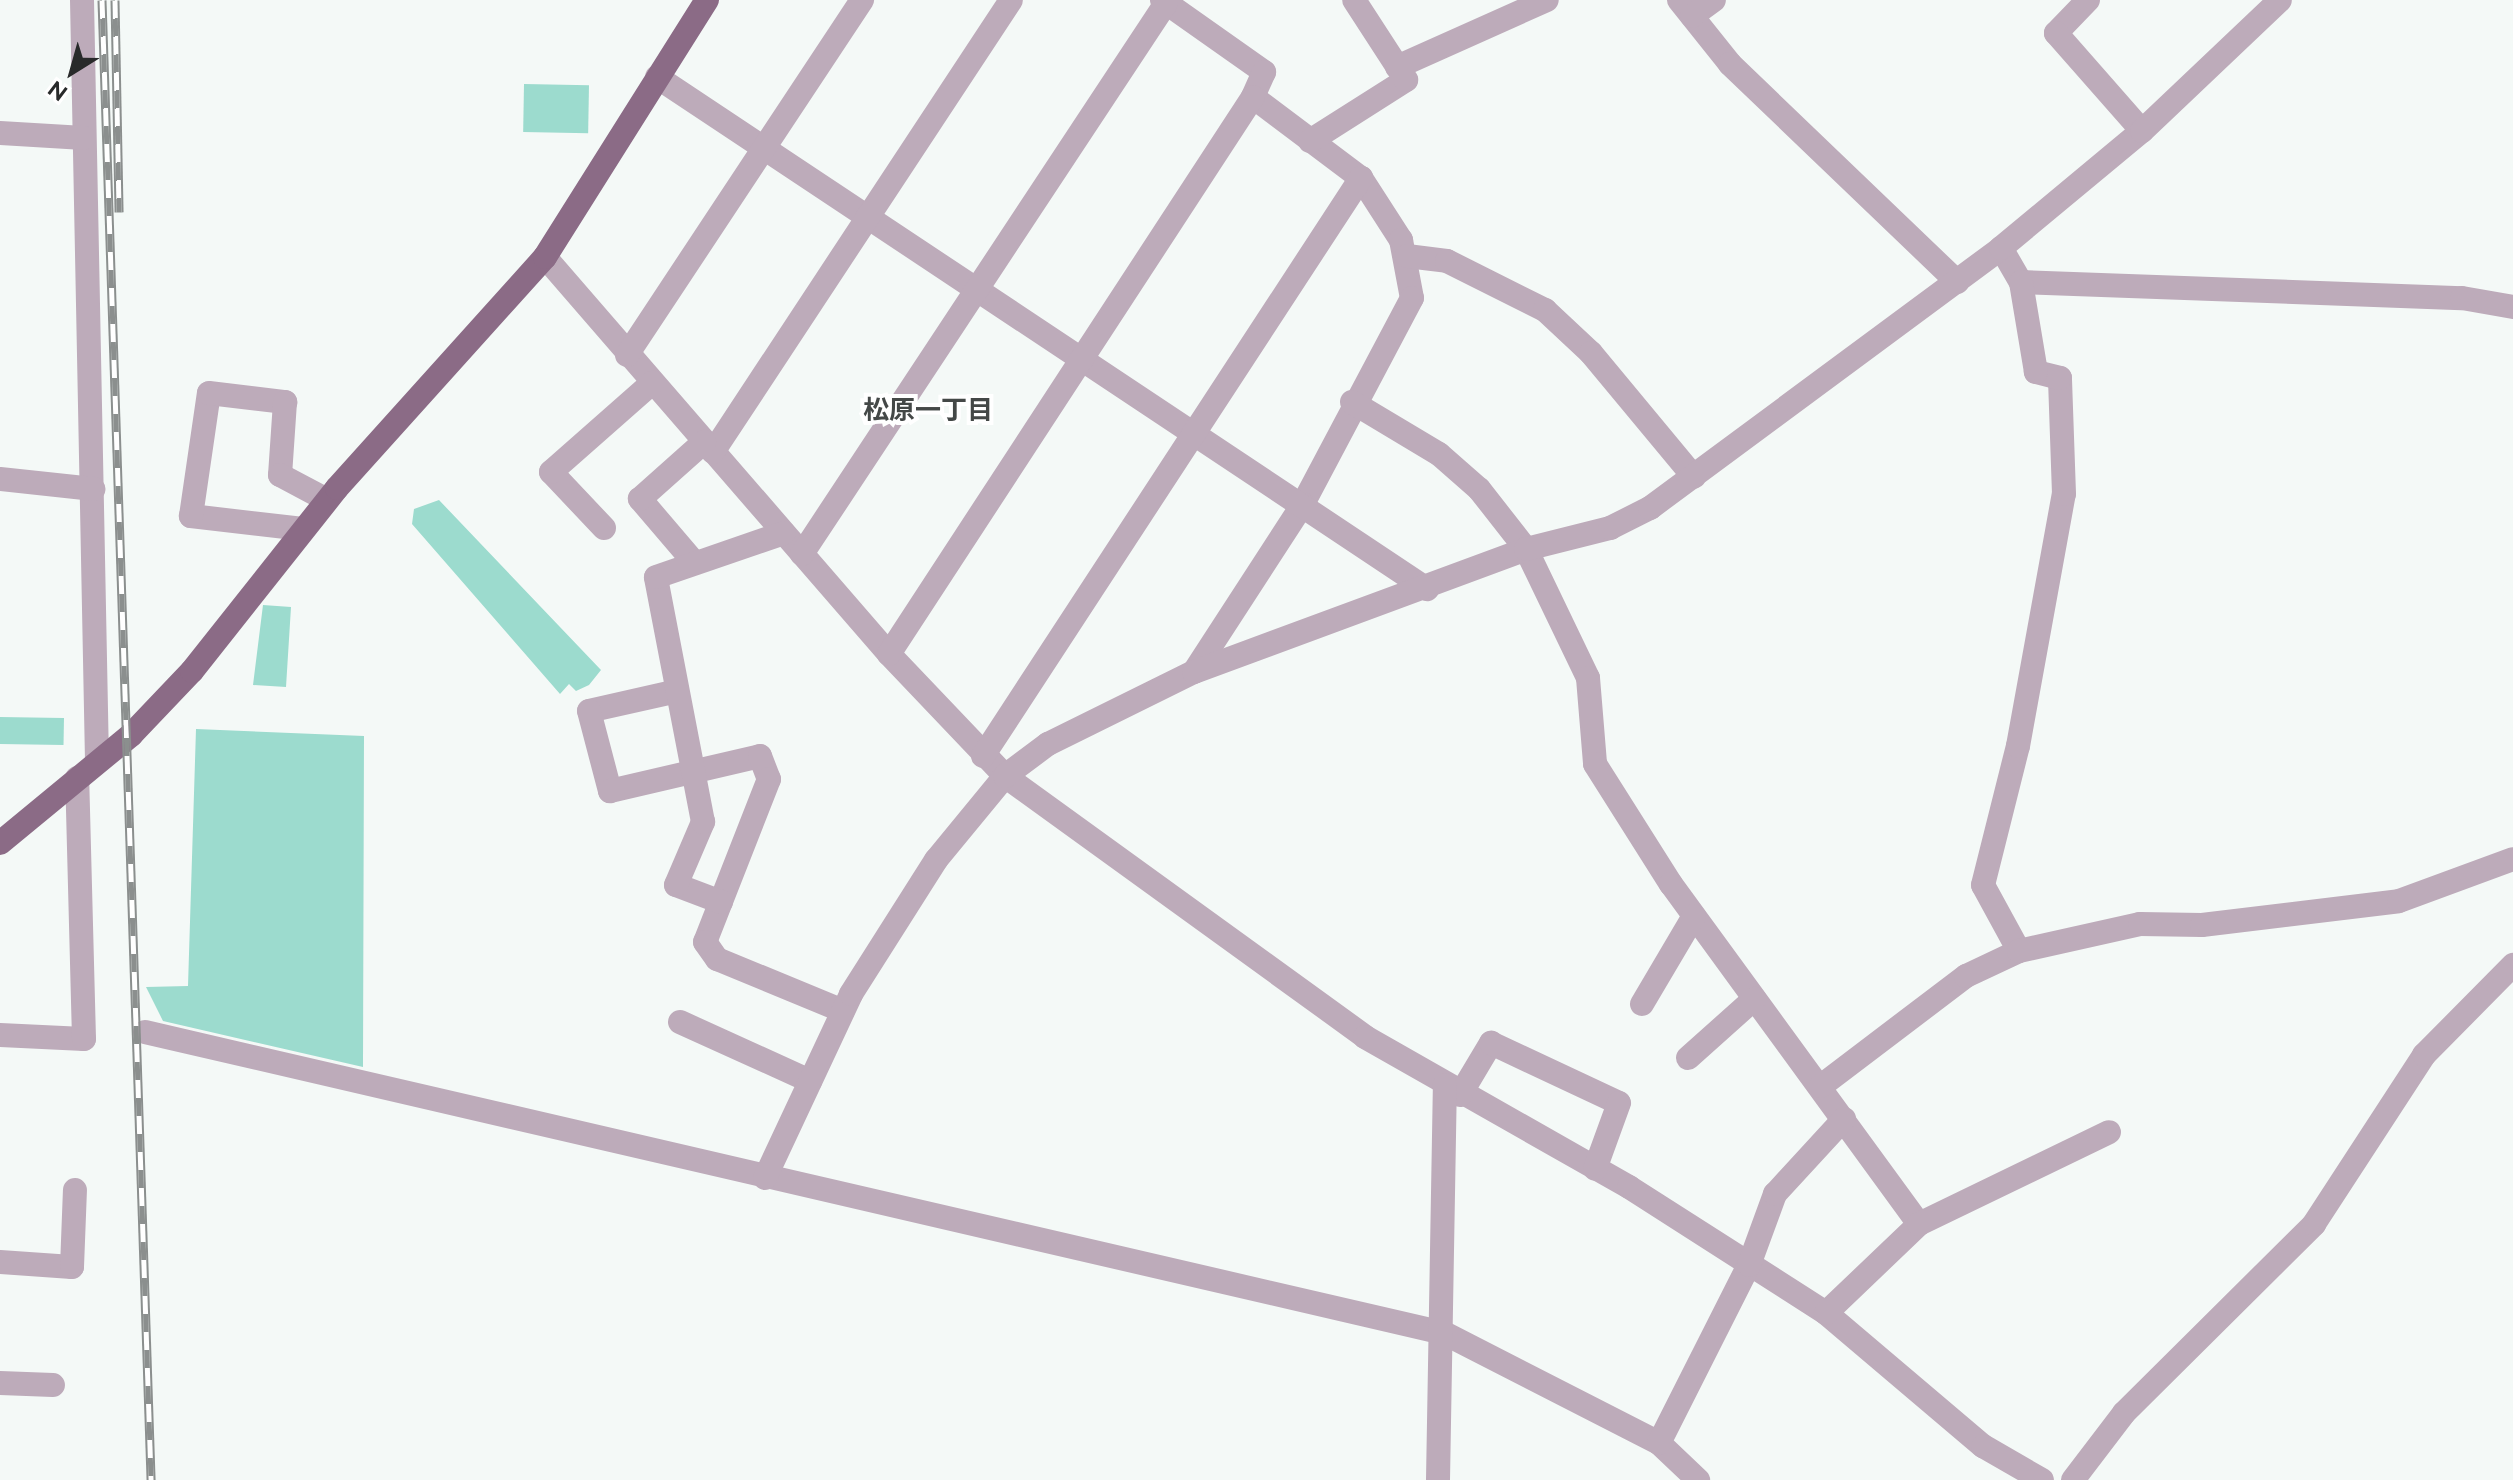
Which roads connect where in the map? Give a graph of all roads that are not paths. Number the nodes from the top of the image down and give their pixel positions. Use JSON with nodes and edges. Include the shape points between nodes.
{"nodes":[{"id":1,"x":82,"y":0,"type":"edge"},
{"id":2,"x":707,"y":0,"type":"edge"},
{"id":3,"x":862,"y":0,"type":"edge"},
{"id":4,"x":1011,"y":0,"type":"edge"},
{"id":5,"x":1354,"y":0,"type":"edge"},
{"id":6,"x":1547,"y":0,"type":"edge"},
{"id":7,"x":1714,"y":0,"type":"edge"},
{"id":8,"x":2088,"y":0,"type":"edge"},
{"id":9,"x":2280,"y":0,"type":"edge"},
{"id":10,"x":1164,"y":2,"type":"edge"},
{"id":11,"x":1685,"y":8,"type":"edge"},
{"id":12,"x":1397,"y":67,"type":"junction"},
{"id":13,"x":657,"y":77,"type":"junction"},
{"id":14,"x":1253,"y":97,"type":"junction"},
{"id":15,"x":2142,"y":131,"type":"junction"},
{"id":16,"x":0,"y":133,"type":"edge"},
{"id":17,"x":84,"y":138,"type":"junction"},
{"id":18,"x":1310,"y":141,"type":"junction"},
{"id":19,"x":764,"y":148,"type":"junction"},
{"id":20,"x":1361,"y":178,"type":"junction"},
{"id":21,"x":869,"y":217,"type":"junction"},
{"id":22,"x":2001,"y":248,"type":"junction"},
{"id":23,"x":1407,"y":256,"type":"junction"},
{"id":24,"x":545,"y":257,"type":"junction"},
{"id":25,"x":1957,"y":282,"type":"junction"},
{"id":26,"x":2021,"y":282,"type":"junction"},
{"id":27,"x":978,"y":288,"type":"junction"},
{"id":28,"x":2513,"y":307,"type":"edge"},
{"id":29,"x":627,"y":355,"type":"junction"},
{"id":30,"x":1084,"y":357,"type":"junction"},
{"id":31,"x":652,"y":383,"type":"junction"},
{"id":32,"x":1352,"y":402,"type":"junction"},
{"id":33,"x":1197,"y":431,"type":"junction"},
{"id":34,"x":708,"y":447,"type":"junction"},
{"id":35,"x":1694,"y":477,"type":"junction"},
{"id":36,"x":0,"y":479,"type":"edge"},
{"id":37,"x":93,"y":489,"type":"junction"},
{"id":38,"x":327,"y":500,"type":"junction"},
{"id":39,"x":1303,"y":504,"type":"junction"},
{"id":40,"x":604,"y":528,"type":"dead end"},
{"id":41,"x":303,"y":529,"type":"junction"},
{"id":42,"x":784,"y":533,"type":"junction"},
{"id":43,"x":1526,"y":549,"type":"junction"},
{"id":44,"x":802,"y":554,"type":"junction"},
{"id":45,"x":693,"y":561,"type":"junction"},
{"id":46,"x":1427,"y":589,"type":"junction"},
{"id":47,"x":889,"y":654,"type":"junction"},
{"id":48,"x":1194,"y":672,"type":"junction"},
{"id":49,"x":673,"y":692,"type":"junction"},
{"id":50,"x":983,"y":756,"type":"junction"},
{"id":51,"x":97,"y":762,"type":"junction"},
{"id":52,"x":689,"y":771,"type":"junction"},
{"id":53,"x":1005,"y":776,"type":"junction"},
{"id":54,"x":77,"y":778,"type":"junction"},
{"id":55,"x":0,"y":843,"type":"edge"},
{"id":56,"x":2513,"y":859,"type":"edge"},
{"id":57,"x":721,"y":902,"type":"junction"},
{"id":58,"x":1694,"y":916,"type":"junction"},
{"id":59,"x":2019,"y":951,"type":"junction"},
{"id":60,"x":2513,"y":965,"type":"edge"},
{"id":61,"x":1754,"y":999,"type":"junction"},
{"id":62,"x":1642,"y":1004,"type":"dead end"},
{"id":63,"x":843,"y":1011,"type":"junction"},
{"id":64,"x":680,"y":1022,"type":"dead end"},
{"id":65,"x":145,"y":1032,"type":"dead end"},
{"id":66,"x":0,"y":1035,"type":"edge"},
{"id":67,"x":1688,"y":1058,"type":"dead end"},
{"id":68,"x":810,"y":1081,"type":"junction"},
{"id":69,"x":1821,"y":1086,"type":"junction"},
{"id":70,"x":1452,"y":1090,"type":"junction"},
{"id":71,"x":1844,"y":1119,"type":"junction"},
{"id":72,"x":2109,"y":1132,"type":"dead end"},
{"id":73,"x":1595,"y":1169,"type":"junction"},
{"id":74,"x":765,"y":1178,"type":"junction"},
{"id":75,"x":75,"y":1190,"type":"dead end"},
{"id":76,"x":1919,"y":1224,"type":"junction"},
{"id":77,"x":0,"y":1262,"type":"edge"},
{"id":78,"x":1749,"y":1265,"type":"junction"},
{"id":79,"x":1826,"y":1313,"type":"junction"},
{"id":80,"x":1444,"y":1333,"type":"junction"},
{"id":81,"x":0,"y":1383,"type":"edge"},
{"id":82,"x":53,"y":1385,"type":"dead end"},
{"id":83,"x":1659,"y":1443,"type":"junction"},
{"id":84,"x":1674,"y":1472,"type":"edge"},
{"id":85,"x":1438,"y":1480,"type":"edge"},
{"id":86,"x":1698,"y":1480,"type":"edge"},
{"id":87,"x":2042,"y":1480,"type":"edge"},
{"id":88,"x":2073,"y":1480,"type":"edge"}],
"edges":[{"from":1,"to":17,"type":"street"},
{"from":2,"to":13,"type":"main road"},
{"from":3,"to":19,"type":"street"},
{"from":4,"to":21,"type":"street"},
{"from":5,"to":12,"type":"street"},
{"from":6,"to":12,"type":"street"},
{"from":7,"to":11,"type":"street"},
{"from":8,"to":15,"type":"street","via":[[2056,33]]},
{"from":9,"to":15,"type":"street"},
{"from":10,"to":14,"type":"street","via":[[1264,72]]},
{"from":10,"to":27,"type":"street"},
{"from":11,"to":25,"type":"street","via":[[1730,64]]},
{"from":12,"to":18,"type":"street","via":[[1406,80]]},
{"from":13,"to":19,"type":"street"},
{"from":13,"to":24,"type":"main road"},
{"from":14,"to":18,"type":"street"},
{"from":14,"to":30,"type":"street"},
{"from":15,"to":22,"type":"street"},
{"from":16,"to":17,"type":"street"},
{"from":17,"to":37,"type":"street"},
{"from":18,"to":20,"type":"street"},
{"from":19,"to":21,"type":"street"},
{"from":19,"to":29,"type":"street"},
{"from":20,"to":23,"type":"street"},
{"from":20,"to":33,"type":"street"},
{"from":21,"to":27,"type":"street"},
{"from":21,"to":34,"type":"street"},
{"from":22,"to":25,"type":"street"},
{"from":22,"to":26,"type":"street"},
{"from":23,"to":32,"type":"street","via":[[1412,298]]},
{"from":23,"to":35,"type":"street","via":[[1447,261],[1545,310],[1591,353]]},
{"from":24,"to":29,"type":"street"},
{"from":24,"to":38,"type":"main road"},
{"from":25,"to":35,"type":"street"},
{"from":26,"to":28,"type":"street","via":[[2462,298]]},
{"from":26,"to":59,"type":"street","via":[[2036,372],[2060,378],[2064,494],[2018,746],[1983,885]]},
{"from":27,"to":30,"type":"street"},
{"from":27,"to":44,"type":"street"},
{"from":29,"to":31,"type":"street"},
{"from":30,"to":33,"type":"street"},
{"from":30,"to":47,"type":"street"},
{"from":31,"to":34,"type":"street"},
{"from":31,"to":40,"type":"street","via":[[551,472]]},
{"from":32,"to":39,"type":"street"},
{"from":32,"to":43,"type":"street","via":[[1439,454],[1479,489]]},
{"from":33,"to":39,"type":"street"},
{"from":33,"to":50,"type":"street"},
{"from":34,"to":42,"type":"street"},
{"from":34,"to":45,"type":"street","via":[[640,499]]},
{"from":35,"to":43,"type":"street","via":[[1610,528]]},
{"from":36,"to":37,"type":"street"},
{"from":37,"to":51,"type":"street"},
{"from":38,"to":41,"type":"main road"},
{"from":38,"to":41,"type":"street","via":[[280,475],[285,402],[209,393],[191,516]]},
{"from":39,"to":46,"type":"street"},
{"from":39,"to":48,"type":"street"},
{"from":41,"to":51,"type":"main road","via":[[192,671]]},
{"from":42,"to":44,"type":"street"},
{"from":42,"to":45,"type":"street"},
{"from":43,"to":46,"type":"street"},
{"from":43,"to":58,"type":"street","via":[[1588,678],[1595,764]]},
{"from":44,"to":47,"type":"street"},
{"from":45,"to":49,"type":"street","via":[[656,577]]},
{"from":46,"to":48,"type":"street"},
{"from":47,"to":50,"type":"street"},
{"from":48,"to":53,"type":"street","via":[[1048,744]]},
{"from":49,"to":52,"type":"street"},
{"from":49,"to":52,"type":"street","via":[[589,711],[610,791]]},
{"from":50,"to":53,"type":"street"},
{"from":51,"to":54,"type":"main road"},
{"from":52,"to":57,"type":"street","via":[[703,822],[676,885]]},
{"from":52,"to":57,"type":"street","via":[[760,756],[769,779]]},
{"from":53,"to":63,"type":"street","via":[[936,860]]},
{"from":53,"to":70,"type":"street","via":[[1365,1037]]},
{"from":54,"to":55,"type":"main road"},
{"from":54,"to":66,"type":"street","via":[[84,1039]]},
{"from":56,"to":59,"type":"street","via":[[2399,901],[2202,925],[2140,924]]},
{"from":57,"to":63,"type":"street","via":[[705,942],[717,959]]},
{"from":58,"to":61,"type":"street"},
{"from":58,"to":62,"type":"street"},
{"from":59,"to":69,"type":"street","via":[[1966,976]]},
{"from":60,"to":88,"type":"street","via":[[2424,1055],[2314,1224],[2124,1413]]},
{"from":61,"to":67,"type":"street"},
{"from":61,"to":69,"type":"street"},
{"from":63,"to":68,"type":"street"},
{"from":64,"to":68,"type":"street"},
{"from":65,"to":74,"type":"street"},
{"from":68,"to":74,"type":"street"},
{"from":69,"to":71,"type":"street"},
{"from":70,"to":73,"type":"street"},
{"from":70,"to":73,"type":"street","via":[[1491,1043],[1619,1103]]},
{"from":70,"to":80,"type":"street"},
{"from":71,"to":76,"type":"street"},
{"from":71,"to":78,"type":"street","via":[[1775,1194]]},
{"from":72,"to":76,"type":"street"},
{"from":73,"to":78,"type":"street"},
{"from":74,"to":80,"type":"street"},
{"from":75,"to":77,"type":"street","via":[[72,1267]]},
{"from":76,"to":79,"type":"street"},
{"from":78,"to":79,"type":"street"},
{"from":78,"to":83,"type":"street"},
{"from":79,"to":87,"type":"street","via":[[1983,1446]]},
{"from":80,"to":83,"type":"street"},
{"from":80,"to":85,"type":"street"},
{"from":81,"to":82,"type":"street"},
{"from":83,"to":84,"type":"street"},
{"from":84,"to":86,"type":"street"}]}
